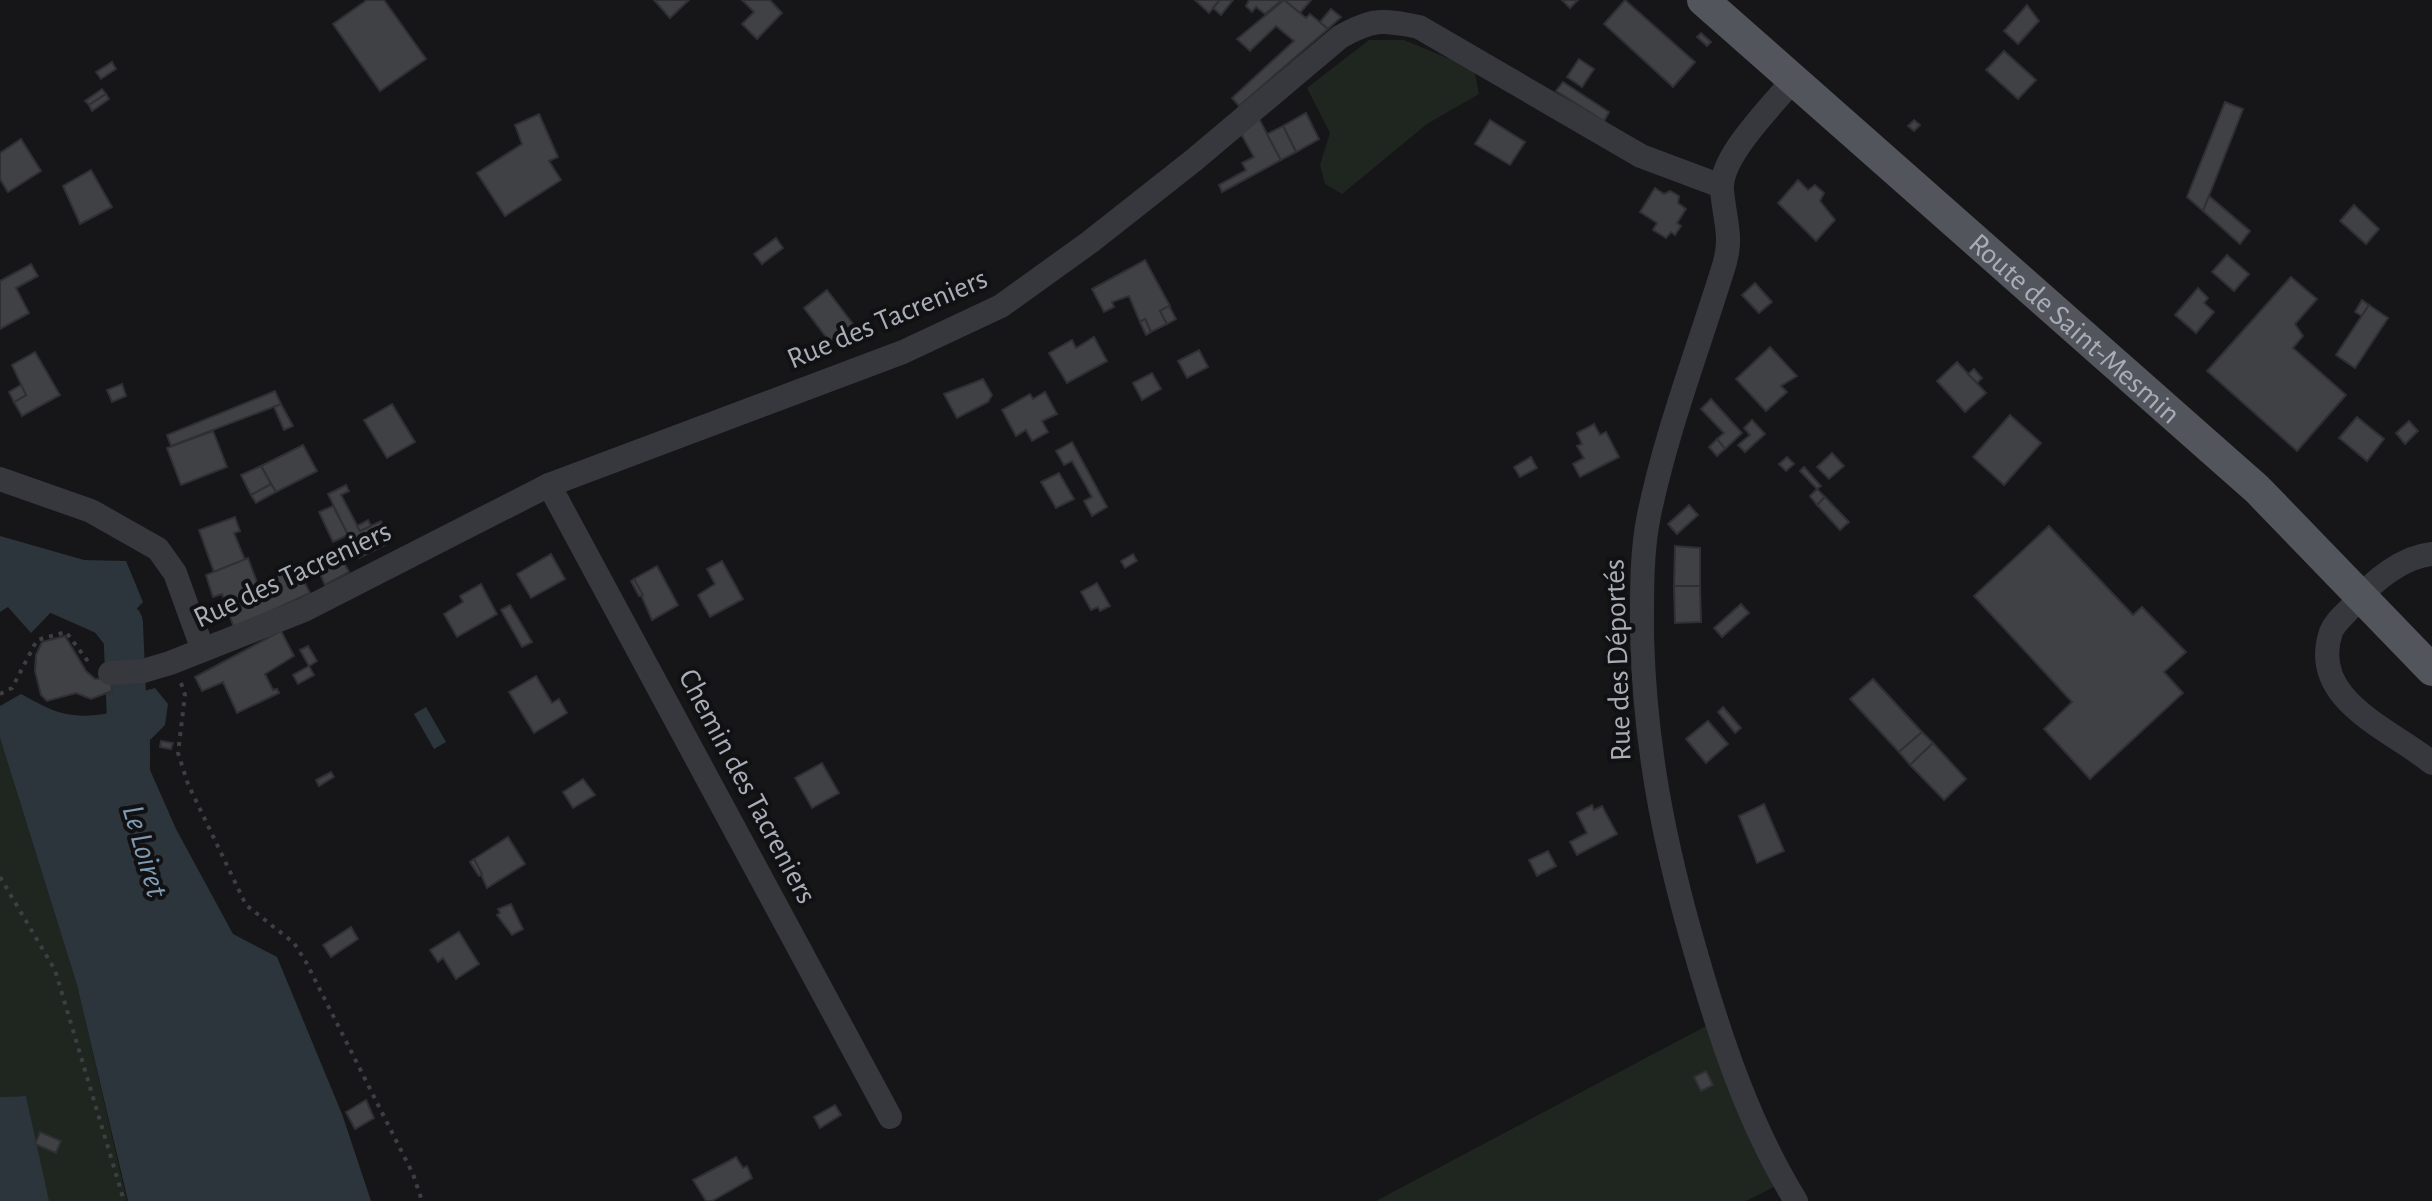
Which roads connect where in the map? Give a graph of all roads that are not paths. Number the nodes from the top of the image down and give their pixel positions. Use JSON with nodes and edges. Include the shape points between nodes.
{"nodes":[{"id":1,"x":1703,"y":0,"type":"edge"},
{"id":2,"x":1793,"y":80,"type":"junction"},
{"id":3,"x":1721,"y":186,"type":"junction"},
{"id":4,"x":0,"y":479,"type":"edge"},
{"id":5,"x":549,"y":485,"type":"junction"},
{"id":6,"x":2432,"y":554,"type":"edge"},
{"id":7,"x":2361,"y":596,"type":"junction"},
{"id":8,"x":203,"y":650,"type":"junction"},
{"id":9,"x":2432,"y":670,"type":"edge"},
{"id":10,"x":110,"y":673,"type":"road end"},
{"id":11,"x":2432,"y":763,"type":"edge"},
{"id":12,"x":890,"y":1117,"type":"dead end"},
{"id":13,"x":1796,"y":1201,"type":"edge"}],
"edges":[{"from":1,"to":2,"type":"main road","name":"Route de Saint-Mesmin"},
{"from":2,"to":3,"type":"street","via":[[1737,148]]},
{"from":2,"to":7,"type":"main road","name":"Route de Saint-Mesmin","via":[[2257,489]]},
{"from":3,"to":5,"type":"street","name":"Rue des Tacreniers","via":[[1641,156],[1419,27],[1384,20],[1364,24],[1340,37],[1090,242],[1001,306],[903,352]]},
{"from":3,"to":13,"type":"street","name":"Rue des Déportés","via":[[1730,250],[1649,517],[1642,596],[1644,706],[1671,867],[1714,1017],[1745,1102]]},
{"from":4,"to":8,"type":"street","via":[[91,511],[158,549],[175,573]]},
{"from":5,"to":8,"type":"street","name":"Rue des Tacreniers","via":[[304,610]]},
{"from":5,"to":12,"type":"street","name":"Chemin des Tacreniers"},
{"from":6,"to":7,"type":"street","via":[[2376,579]]},
{"from":7,"to":9,"type":"main road","name":"Route de Saint-Mesmin"},
{"from":7,"to":11,"type":"street","via":[[2332,629],[2330,675],[2353,707]]},
{"from":8,"to":10,"type":"street","name":"Rue des Tacreniers","via":[[143,671]]}]}
